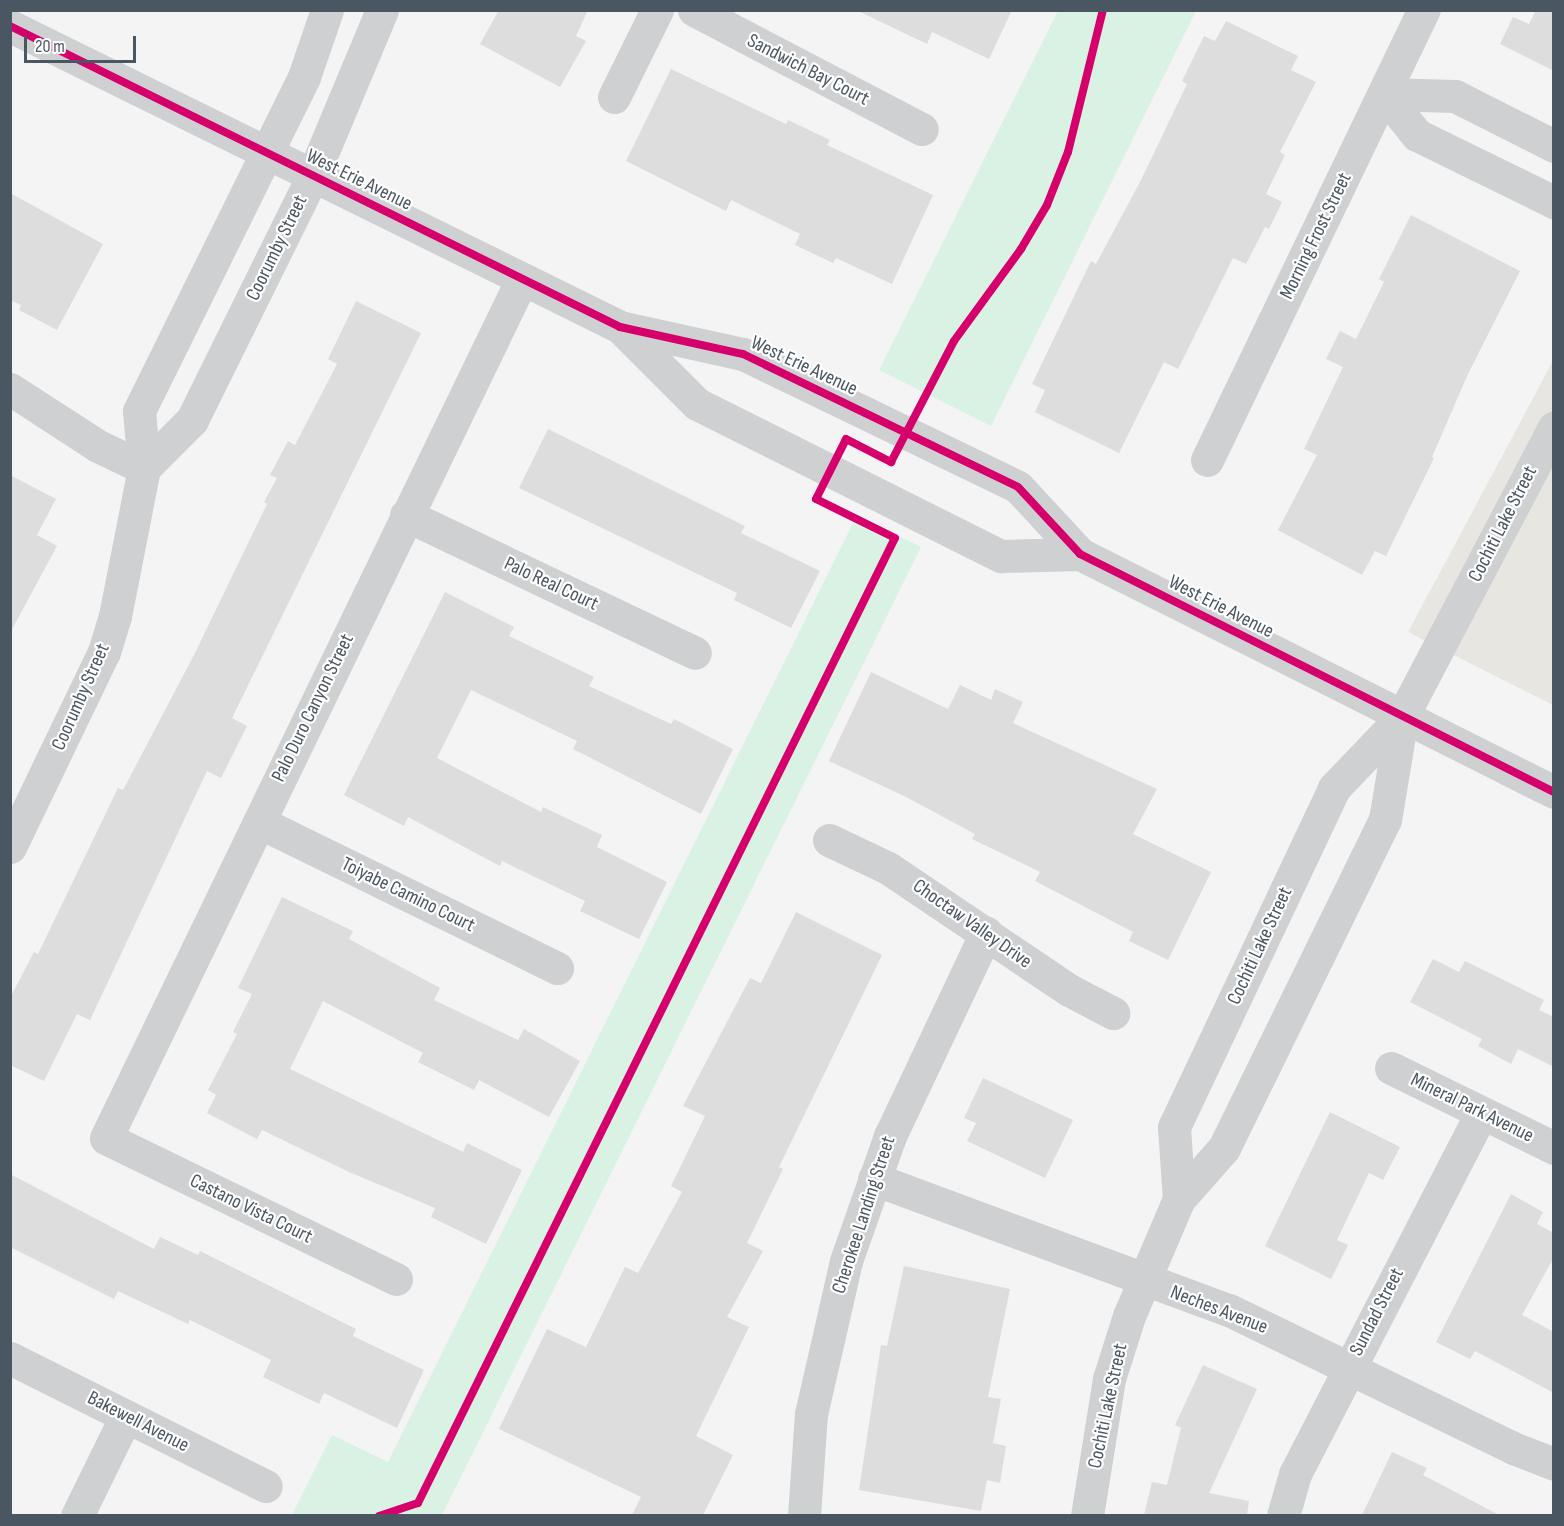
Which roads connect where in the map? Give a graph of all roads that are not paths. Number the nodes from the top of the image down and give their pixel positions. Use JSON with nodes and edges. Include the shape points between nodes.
{"nodes":[{"id":1,"x":327,"y":10,"type":"edge"},
{"id":2,"x":382,"y":10,"type":"edge"},
{"id":3,"x":657,"y":10,"type":"edge"},
{"id":4,"x":694,"y":10,"type":"edge"},
{"id":5,"x":1424,"y":10,"type":"edge"},
{"id":6,"x":10,"y":26,"type":"edge"},
{"id":7,"x":1384,"y":94,"type":"junction"},
{"id":8,"x":614,"y":97,"type":"dead end"},
{"id":9,"x":922,"y":129,"type":"dead end"},
{"id":10,"x":1554,"y":146,"type":"edge"},
{"id":11,"x":266,"y":152,"type":"junction"},
{"id":12,"x":313,"y":175,"type":"junction"},
{"id":13,"x":1554,"y":202,"type":"edge"},
{"id":14,"x":522,"y":279,"type":"junction"},
{"id":15,"x":620,"y":327,"type":"junction"},
{"id":16,"x":10,"y":388,"type":"edge"},
{"id":17,"x":1554,"y":427,"type":"edge"},
{"id":18,"x":1207,"y":460,"type":"dead end"},
{"id":19,"x":144,"y":468,"type":"junction"},
{"id":20,"x":406,"y":515,"type":"junction"},
{"id":21,"x":1080,"y":554,"type":"junction"},
{"id":22,"x":695,"y":653,"type":"dead end"},
{"id":23,"x":1402,"y":717,"type":"junction"},
{"id":24,"x":1554,"y":792,"type":"edge"},
{"id":25,"x":259,"y":822,"type":"junction"},
{"id":26,"x":14,"y":830,"type":"edge"},
{"id":27,"x":829,"y":840,"type":"dead end"},
{"id":28,"x":986,"y":933,"type":"junction"},
{"id":29,"x":557,"y":968,"type":"dead end"},
{"id":30,"x":1113,"y":1013,"type":"dead end"},
{"id":31,"x":1391,"y":1068,"type":"dead end"},
{"id":32,"x":1481,"y":1113,"type":"junction"},
{"id":33,"x":106,"y":1138,"type":"joint"},
{"id":34,"x":1554,"y":1149,"type":"edge"},
{"id":35,"x":874,"y":1179,"type":"junction"},
{"id":36,"x":1179,"y":1199,"type":"junction"},
{"id":37,"x":396,"y":1279,"type":"dead end"},
{"id":38,"x":1144,"y":1281,"type":"junction"},
{"id":39,"x":10,"y":1358,"type":"edge"},
{"id":40,"x":1349,"y":1366,"type":"junction"},
{"id":41,"x":126,"y":1416,"type":"junction"},
{"id":42,"x":1554,"y":1464,"type":"edge"},
{"id":43,"x":266,"y":1486,"type":"dead end"},
{"id":44,"x":77,"y":1515,"type":"edge"},
{"id":45,"x":804,"y":1515,"type":"edge"},
{"id":46,"x":1087,"y":1515,"type":"edge"},
{"id":47,"x":1283,"y":1515,"type":"edge"}],
"edges":[{"from":1,"to":11,"type":"street","name":"Coorumby Street","via":[[304,77]]},
{"from":2,"to":12,"type":"street","name":"Coorumby Street"},
{"from":3,"to":8,"type":"street"},
{"from":4,"to":9,"type":"street","name":"Sandwich Bay Court"},
{"from":5,"to":7,"type":"street","name":"Morning Frost Street"},
{"from":6,"to":11,"type":"street","name":"West Erie Avenue"},
{"from":7,"to":10,"type":"street","via":[[1455,96]]},
{"from":7,"to":13,"type":"street","via":[[1417,135]]},
{"from":7,"to":18,"type":"street","name":"Morning Frost Street"},
{"from":11,"to":12,"type":"street","name":"West Erie Avenue"},
{"from":11,"to":19,"type":"street","name":"Coorumby Street","via":[[139,411]]},
{"from":12,"to":14,"type":"street","name":"West Erie Avenue"},
{"from":12,"to":19,"type":"street","name":"Coorumby Street","via":[[192,420]]},
{"from":14,"to":15,"type":"street","name":"West Erie Avenue"},
{"from":14,"to":20,"type":"street","name":"Palo Duro Canyon Street"},
{"from":15,"to":21,"type":"street","name":"West Erie Avenue","via":[[743,354],[1018,487]]},
{"from":15,"to":21,"type":"street","name":"West Erie Avenue","via":[[698,404],[1001,556]]},
{"from":16,"to":19,"type":"street","via":[[98,446]]},
{"from":17,"to":23,"type":"street","name":"Cochiti Lake Street"},
{"from":19,"to":26,"type":"street","name":"Coorumby Street","via":[[115,616],[104,652]]},
{"from":20,"to":22,"type":"street","name":"Palo Real Court"},
{"from":20,"to":25,"type":"street","name":"Palo Duro Canyon Street"},
{"from":21,"to":23,"type":"street","name":"West Erie Avenue"},
{"from":23,"to":24,"type":"street","name":"West Erie Avenue"},
{"from":23,"to":36,"type":"street","name":"Cochiti Lake Street","via":[[1385,820],[1224,1148]]},
{"from":23,"to":36,"type":"street","name":"Cochiti Lake Street","via":[[1334,788],[1174,1127]]},
{"from":25,"to":29,"type":"street","name":"Toiyabe Camino Court"},
{"from":25,"to":33,"type":"street","name":"Palo Duro Canyon Street"},
{"from":27,"to":28,"type":"street","name":"Choctaw Valley Drive","via":[[888,868]]},
{"from":28,"to":30,"type":"street","name":"Choctaw Valley Drive","via":[[1070,990]]},
{"from":28,"to":35,"type":"street","name":"Cherokee Landing Street","via":[[890,1136]]},
{"from":31,"to":32,"type":"street","name":"Mineral Park Avenue"},
{"from":32,"to":34,"type":"street","name":"Mineral Park Avenue"},
{"from":32,"to":40,"type":"street","name":"Sundad Street"},
{"from":33,"to":37,"type":"street","name":"Castano Vista Court"},
{"from":35,"to":38,"type":"street","name":"Neches Avenue"},
{"from":35,"to":45,"type":"street","name":"Cherokee Landing Street","via":[[824,1343],[811,1414]]},
{"from":36,"to":38,"type":"street","name":"Cochiti Lake Street"},
{"from":38,"to":40,"type":"street","name":"Neches Avenue","via":[[1228,1310]]},
{"from":38,"to":46,"type":"street","name":"Cochiti Lake Street","via":[[1109,1379]]},
{"from":39,"to":41,"type":"street","name":"Bakewell Avenue"},
{"from":40,"to":42,"type":"street","name":"Neches Avenue","via":[[1513,1448]]},
{"from":40,"to":47,"type":"street","name":"Sundad Street","via":[[1295,1474]]},
{"from":41,"to":43,"type":"street","name":"Bakewell Avenue"},
{"from":41,"to":44,"type":"street"}]}
